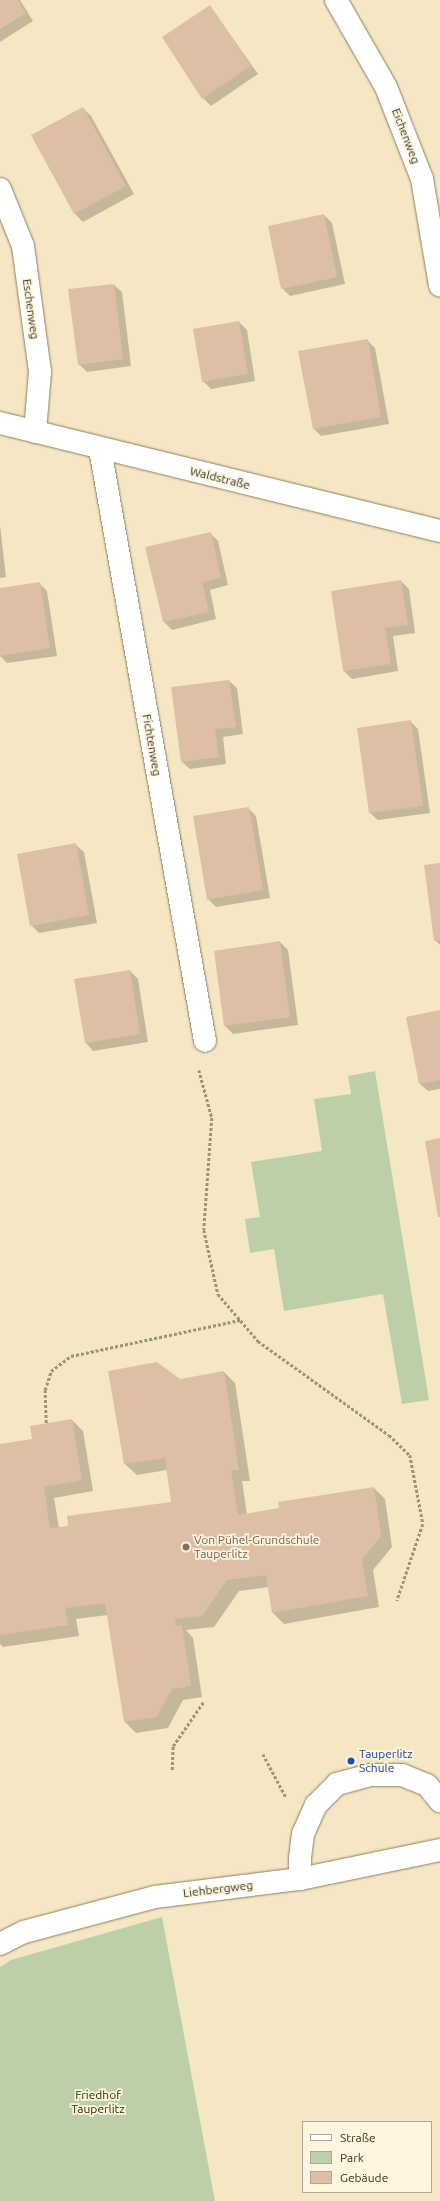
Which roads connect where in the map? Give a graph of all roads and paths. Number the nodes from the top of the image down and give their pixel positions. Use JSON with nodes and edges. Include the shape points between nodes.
{"nodes":[{"id":1,"x":336,"y":0,"type":"edge"},
{"id":2,"x":0,"y":189,"type":"edge"},
{"id":3,"x":440,"y":285,"type":"edge"},
{"id":4,"x":0,"y":423,"type":"edge"},
{"id":5,"x":34,"y":432,"type":"junction"},
{"id":6,"x":100,"y":449,"type":"junction"},
{"id":7,"x":440,"y":531,"type":"edge"},
{"id":8,"x":205,"y":1040,"type":"joint"},
{"id":9,"x":241,"y":1320,"type":"junction"},
{"id":10,"x":46,"y":1423,"type":"dead end"},
{"id":11,"x":397,"y":1601,"type":"dead end"},
{"id":12,"x":204,"y":1701,"type":"dead end"},
{"id":13,"x":263,"y":1754,"type":"dead end"},
{"id":14,"x":172,"y":1770,"type":"dead end"},
{"id":15,"x":440,"y":1801,"type":"edge"},
{"id":16,"x":312,"y":1815,"type":"junction"},
{"id":17,"x":440,"y":1850,"type":"edge"},
{"id":18,"x":300,"y":1879,"type":"junction"},
{"id":19,"x":0,"y":1944,"type":"edge"}],
"edges":[{"from":1,"to":3,"type":"street","name":"Eichenweg","via":[[386,87],[422,179]]},
{"from":2,"to":5,"type":"street","name":"Eschenweg","via":[[23,246],[40,372]]},
{"from":4,"to":5,"type":"street","name":"Waldstraße"},
{"from":5,"to":6,"type":"street","name":"Waldstraße"},
{"from":6,"to":7,"type":"street","name":"Waldstraße"},
{"from":6,"to":8,"type":"street","name":"Fichtenweg"},
{"from":8,"to":9,"type":"path","via":[[199,1068],[212,1118],[204,1230],[218,1294]]},
{"from":9,"to":10,"type":"path","via":[[71,1356],[51,1371],[45,1390]]},
{"from":9,"to":11,"type":"path","via":[[258,1341],[389,1435],[410,1455],[423,1524]]},
{"from":12,"to":14,"type":"path","via":[[173,1746]]},
{"from":13,"to":16,"type":"path","via":[[287,1799]]},
{"from":15,"to":16,"type":"street","via":[[427,1785],[402,1775],[371,1775],[337,1784],[316,1806]]},
{"from":16,"to":18,"type":"street","via":[[303,1834]]},
{"from":17,"to":18,"type":"street","name":"Liehbergweg"},
{"from":18,"to":19,"type":"street","name":"Liehbergweg","via":[[155,1897],[24,1932]]}]}
